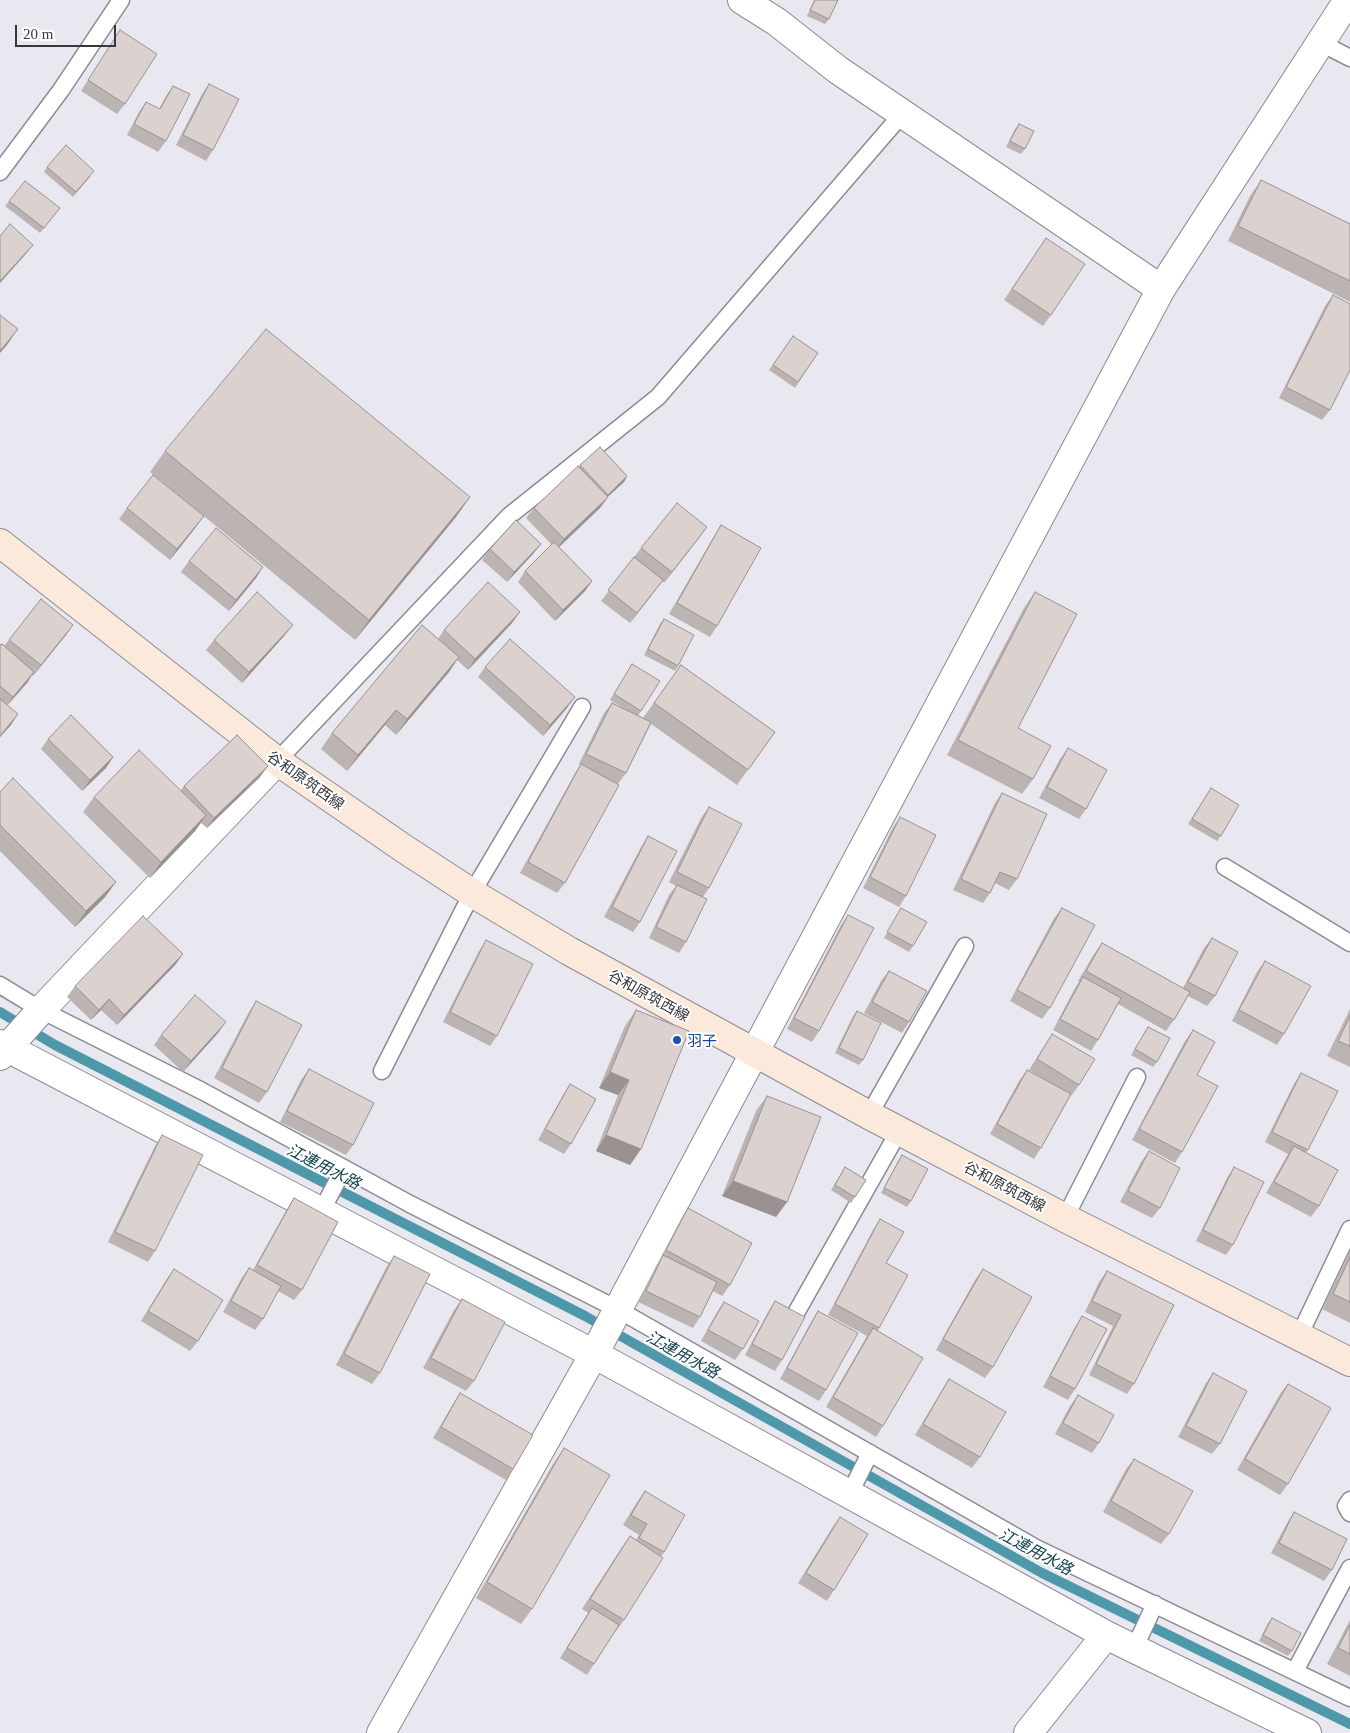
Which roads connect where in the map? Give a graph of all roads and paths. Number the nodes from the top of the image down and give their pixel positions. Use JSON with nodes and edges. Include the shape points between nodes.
{"nodes":[{"id":1,"x":121,"y":0,"type":"edge"},
{"id":2,"x":742,"y":0,"type":"edge"},
{"id":3,"x":1348,"y":0,"type":"edge"},
{"id":4,"x":780,"y":11,"type":"edge"},
{"id":5,"x":1321,"y":43,"type":"junction"},
{"id":6,"x":1350,"y":58,"type":"edge"},
{"id":7,"x":903,"y":113,"type":"junction"},
{"id":8,"x":0,"y":172,"type":"edge"},
{"id":9,"x":1161,"y":289,"type":"junction"},
{"id":10,"x":0,"y":543,"type":"edge"},
{"id":11,"x":582,"y":708,"type":"dead end"},
{"id":12,"x":277,"y":761,"type":"junction"},
{"id":13,"x":1225,"y":867,"type":"dead end"},
{"id":14,"x":472,"y":893,"type":"junction"},
{"id":15,"x":1349,"y":939,"type":"edge"},
{"id":16,"x":965,"y":946,"type":"dead end"},
{"id":17,"x":0,"y":985,"type":"edge"},
{"id":18,"x":41,"y":1010,"type":"junction"},
{"id":19,"x":2,"y":1049,"type":"edge"},
{"id":20,"x":754,"y":1053,"type":"junction"},
{"id":21,"x":382,"y":1071,"type":"dead end"},
{"id":22,"x":1137,"y":1077,"type":"dead end"},
{"id":23,"x":869,"y":1115,"type":"junction"},
{"id":24,"x":899,"y":1131,"type":"junction"},
{"id":25,"x":344,"y":1168,"type":"junction"},
{"id":26,"x":321,"y":1212,"type":"junction"},
{"id":27,"x":1065,"y":1218,"type":"junction"},
{"id":28,"x":1350,"y":1229,"type":"edge"},
{"id":29,"x":617,"y":1309,"type":"junction"},
{"id":30,"x":796,"y":1314,"type":"edge"},
{"id":31,"x":1299,"y":1336,"type":"junction"},
{"id":32,"x":594,"y":1354,"type":"junction"},
{"id":33,"x":1350,"y":1362,"type":"edge"},
{"id":34,"x":870,"y":1453,"type":"junction"},
{"id":35,"x":849,"y":1494,"type":"junction"},
{"id":36,"x":1350,"y":1500,"type":"edge"},
{"id":37,"x":1350,"y":1513,"type":"edge"},
{"id":38,"x":1350,"y":1568,"type":"edge"},
{"id":39,"x":1155,"y":1604,"type":"junction"},
{"id":40,"x":1106,"y":1635,"type":"junction"},
{"id":41,"x":1134,"y":1649,"type":"junction"},
{"id":42,"x":1295,"y":1671,"type":"junction"},
{"id":43,"x":1350,"y":1698,"type":"edge"},
{"id":44,"x":381,"y":1733,"type":"edge"},
{"id":45,"x":1028,"y":1733,"type":"edge"},
{"id":46,"x":1307,"y":1733,"type":"edge"}],
"edges":[{"from":1,"to":8,"type":"lane","via":[[61,90]]},
{"from":2,"to":4,"type":"street"},
{"from":3,"to":5,"type":"street"},
{"from":4,"to":7,"type":"street","via":[[838,70]]},
{"from":5,"to":6,"type":"lane"},
{"from":5,"to":9,"type":"street"},
{"from":7,"to":9,"type":"street"},
{"from":7,"to":12,"type":"lane","via":[[658,397],[509,516]]},
{"from":9,"to":20,"type":"street"},
{"from":10,"to":12,"type":"main road","name":"谷和原筑西線"},
{"from":11,"to":14,"type":"lane"},
{"from":12,"to":14,"type":"main road","name":"谷和原筑西線"},
{"from":12,"to":18,"type":"street"},
{"from":13,"to":15,"type":"lane"},
{"from":14,"to":20,"type":"main road","name":"谷和原筑西線","via":[[569,951]]},
{"from":14,"to":21,"type":"lane"},
{"from":16,"to":23,"type":"lane"},
{"from":17,"to":18,"type":"lane"},
{"from":18,"to":19,"type":"street"},
{"from":18,"to":25,"type":"lane","via":[[202,1091]]},
{"from":19,"to":26,"type":"street"},
{"from":20,"to":23,"type":"main road","name":"谷和原筑西線"},
{"from":20,"to":29,"type":"street"},
{"from":22,"to":27,"type":"lane"},
{"from":23,"to":24,"type":"main road","name":"谷和原筑西線"},
{"from":24,"to":27,"type":"main road","name":"谷和原筑西線"},
{"from":24,"to":30,"type":"lane"},
{"from":25,"to":26,"type":"lane"},
{"from":25,"to":29,"type":"lane"},
{"from":26,"to":32,"type":"street"},
{"from":27,"to":31,"type":"main road","name":"谷和原筑西線"},
{"from":28,"to":31,"type":"lane"},
{"from":29,"to":32,"type":"street"},
{"from":29,"to":34,"type":"lane"},
{"from":31,"to":33,"type":"main road","name":"谷和原筑西線"},
{"from":32,"to":35,"type":"street"},
{"from":32,"to":44,"type":"street"},
{"from":34,"to":35,"type":"lane"},
{"from":34,"to":39,"type":"lane","via":[[1036,1548]]},
{"from":35,"to":40,"type":"street"},
{"from":36,"to":37,"type":"lane","via":[[1346,1506]]},
{"from":38,"to":42,"type":"lane"},
{"from":39,"to":41,"type":"lane"},
{"from":39,"to":42,"type":"lane"},
{"from":40,"to":41,"type":"street"},
{"from":40,"to":45,"type":"street"},
{"from":41,"to":46,"type":"street"},
{"from":42,"to":43,"type":"lane"}]}
